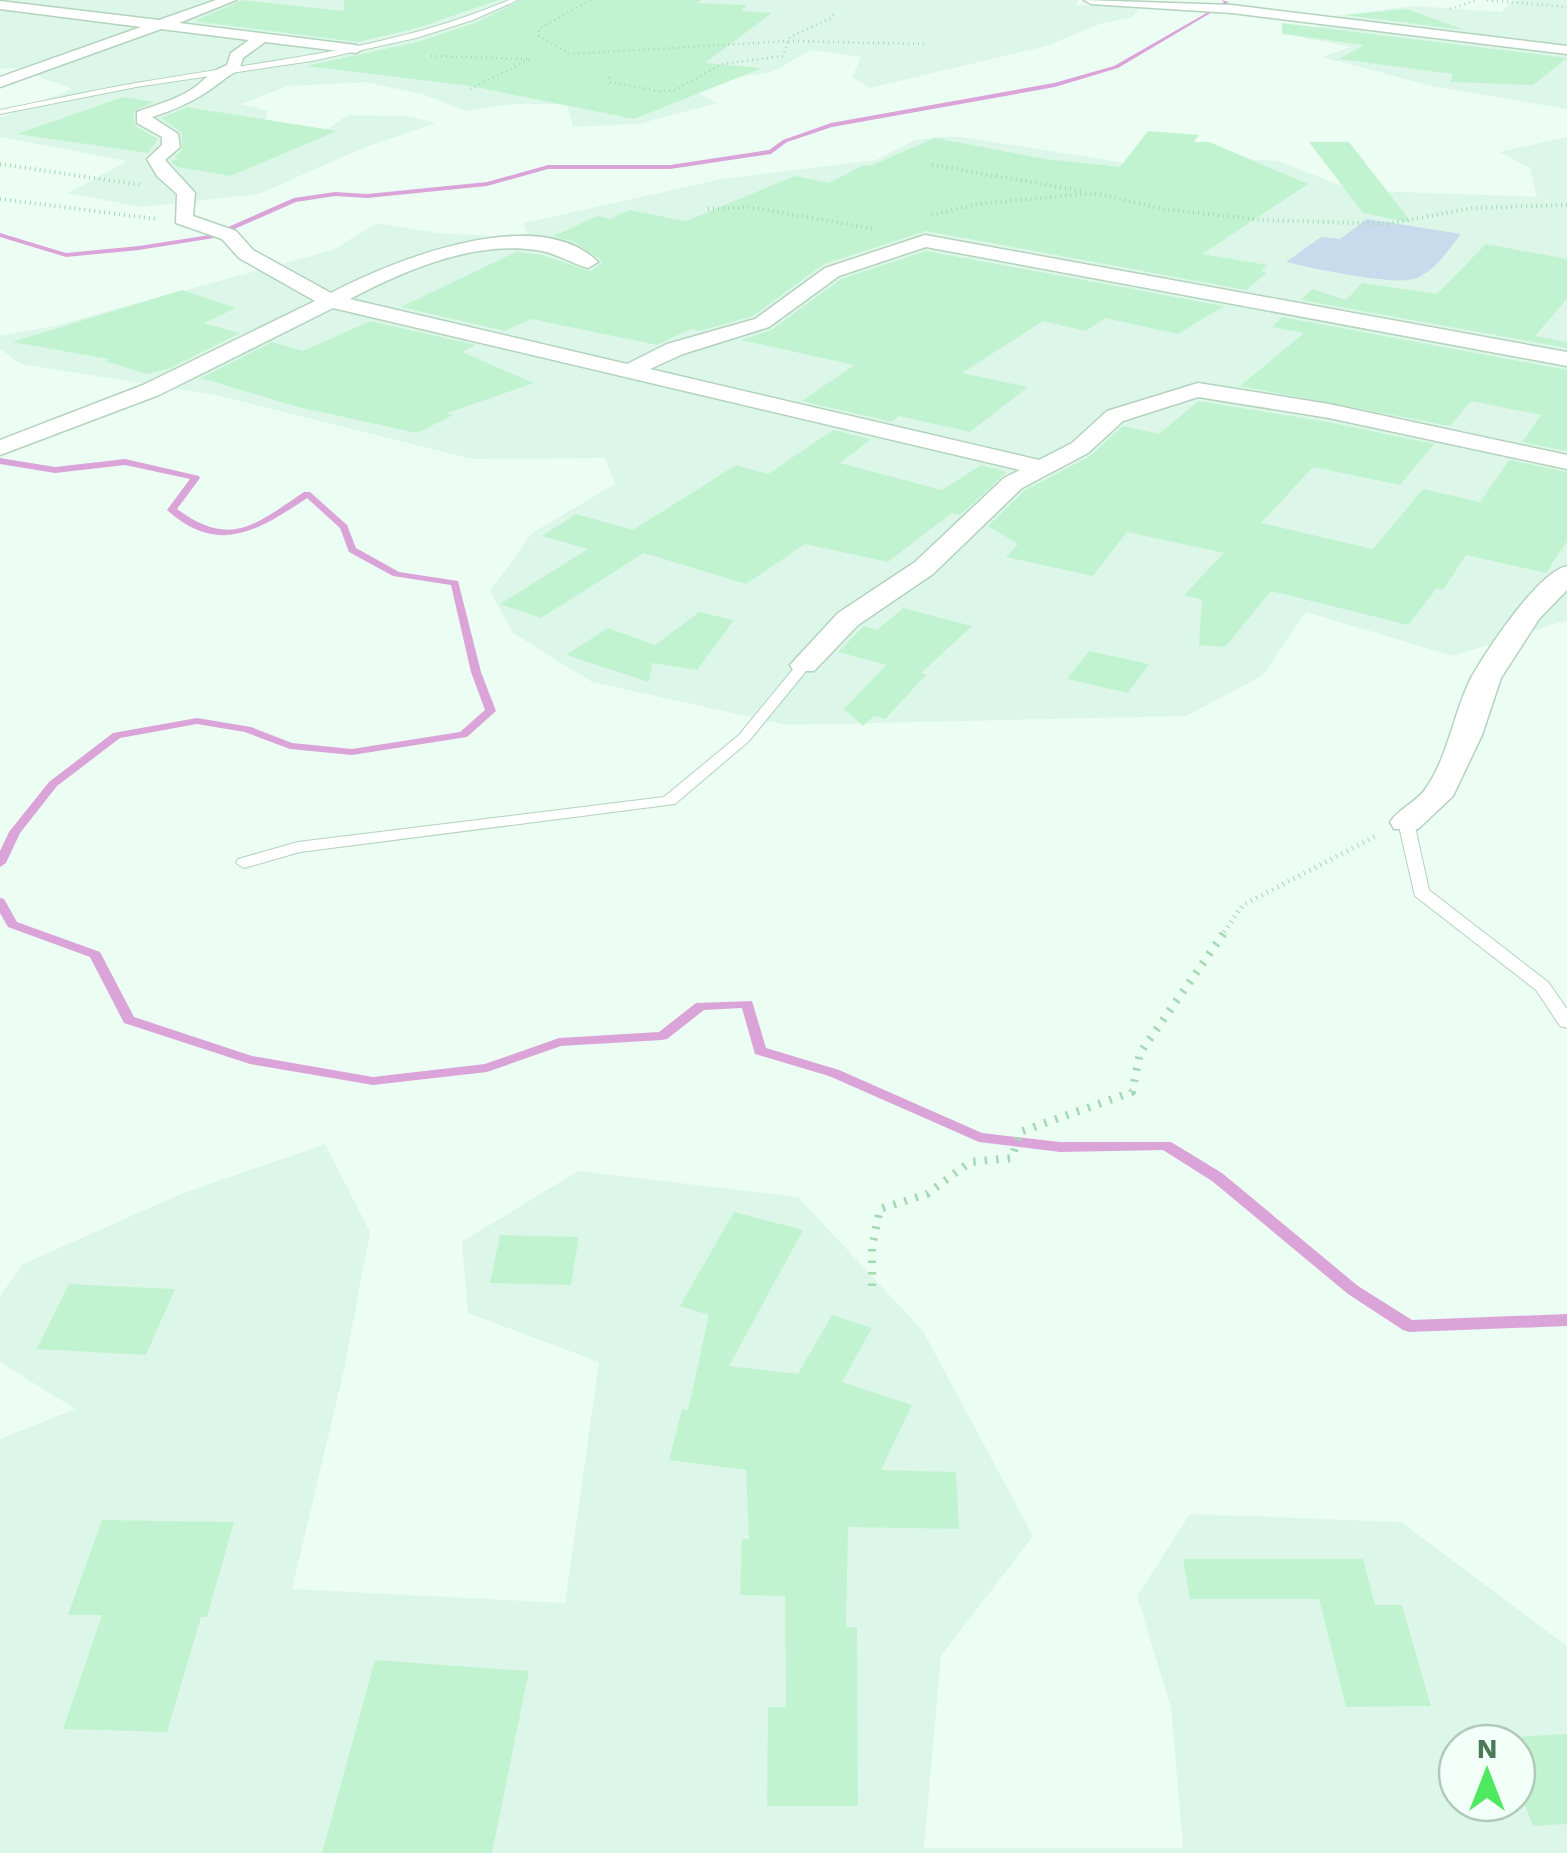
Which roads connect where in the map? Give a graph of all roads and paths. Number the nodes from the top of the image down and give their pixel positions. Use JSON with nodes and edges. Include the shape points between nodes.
{"nodes":[{"id":1,"x":229,"y":0,"type":"edge"},
{"id":2,"x":515,"y":0,"type":"edge"},
{"id":3,"x":590,"y":0,"type":"edge"},
{"id":4,"x":1091,"y":0,"type":"edge"},
{"id":5,"x":1486,"y":0,"type":"edge"},
{"id":6,"x":0,"y":6,"type":"edge"},
{"id":7,"x":1567,"y":7,"type":"edge"},
{"id":8,"x":835,"y":12,"type":"dead end"},
{"id":9,"x":159,"y":26,"type":"junction"},
{"id":10,"x":260,"y":38,"type":"junction"},
{"id":11,"x":789,"y":41,"type":"junction"},
{"id":12,"x":924,"y":44,"type":"dead end"},
{"id":13,"x":356,"y":49,"type":"junction"},
{"id":14,"x":1567,"y":50,"type":"edge"},
{"id":15,"x":426,"y":55,"type":"dead end"},
{"id":16,"x":213,"y":76,"type":"junction"},
{"id":17,"x":609,"y":77,"type":"dead end"},
{"id":18,"x":0,"y":82,"type":"edge"},
{"id":19,"x":470,"y":89,"type":"dead end"},
{"id":20,"x":0,"y":112,"type":"edge"},
{"id":21,"x":0,"y":164,"type":"edge"},
{"id":22,"x":932,"y":164,"type":"dead end"},
{"id":23,"x":1094,"y":193,"type":"junction"},
{"id":24,"x":186,"y":196,"type":"junction"},
{"id":25,"x":0,"y":199,"type":"edge"},
{"id":26,"x":1567,"y":205,"type":"edge"},
{"id":27,"x":708,"y":210,"type":"dead end"},
{"id":28,"x":217,"y":230,"type":"junction"},
{"id":29,"x":901,"y":232,"type":"junction"},
{"id":30,"x":925,"y":241,"type":"junction"},
{"id":31,"x":588,"y":262,"type":"dead end"},
{"id":32,"x":331,"y":300,"type":"junction"},
{"id":33,"x":1567,"y":359,"type":"edge"},
{"id":34,"x":633,"y":368,"type":"junction"},
{"id":35,"x":0,"y":448,"type":"edge"},
{"id":36,"x":1567,"y":462,"type":"edge"},
{"id":37,"x":1039,"y":467,"type":"junction"},
{"id":38,"x":1567,"y":574,"type":"edge"},
{"id":39,"x":804,"y":665,"type":"joint"},
{"id":40,"x":1406,"y":822,"type":"junction"},
{"id":41,"x":244,"y":863,"type":"dead end"},
{"id":42,"x":1567,"y":1022,"type":"edge"},
{"id":43,"x":872,"y":1286,"type":"dead end"}],
"edges":[{"from":1,"to":9,"type":"street"},
{"from":2,"to":13,"type":"lane","via":[[471,19]]},
{"from":3,"to":11,"type":"path","via":[[539,29],[539,36],[570,54]]},
{"from":4,"to":14,"type":"street","via":[[1232,9]]},
{"from":5,"to":7,"type":"path"},
{"from":6,"to":9,"type":"street"},
{"from":8,"to":11,"type":"path"},
{"from":9,"to":10,"type":"street"},
{"from":9,"to":18,"type":"street"},
{"from":10,"to":13,"type":"street"},
{"from":10,"to":16,"type":"street","via":[[236,56],[234,67]]},
{"from":11,"to":12,"type":"path"},
{"from":11,"to":17,"type":"path","via":[[783,56],[722,64],[674,90],[626,86]]},
{"from":13,"to":16,"type":"lane"},
{"from":15,"to":19,"type":"path","via":[[529,56]]},
{"from":16,"to":20,"type":"lane"},
{"from":16,"to":24,"type":"street","via":[[206,86],[142,116],[145,124],[170,134],[172,147],[156,159]]},
{"from":21,"to":24,"type":"path"},
{"from":22,"to":23,"type":"path"},
{"from":23,"to":26,"type":"path","via":[[1242,218],[1386,224],[1473,208]]},
{"from":23,"to":29,"type":"path","via":[[938,212]]},
{"from":24,"to":28,"type":"street","via":[[183,220]]},
{"from":25,"to":28,"type":"path"},
{"from":27,"to":29,"type":"path","via":[[749,207]]},
{"from":28,"to":32,"type":"street","via":[[246,254]]},
{"from":29,"to":30,"type":"path"},
{"from":30,"to":33,"type":"street"},
{"from":30,"to":34,"type":"street","via":[[832,272],[762,323],[675,348]]},
{"from":31,"to":32,"type":"street","via":[[536,244],[485,246],[442,254]]},
{"from":32,"to":34,"type":"street"},
{"from":32,"to":35,"type":"street","via":[[151,390]]},
{"from":34,"to":37,"type":"street"},
{"from":36,"to":37,"type":"street","via":[[1198,390],[1115,416],[1080,448]]},
{"from":37,"to":39,"type":"street","via":[[924,568],[848,619]]},
{"from":38,"to":40,"type":"street","via":[[1529,614],[1486,678],[1436,796]]},
{"from":39,"to":41,"type":"lane","via":[[744,738],[669,801],[298,847]]},
{"from":40,"to":42,"type":"lane","via":[[1421,892],[1542,986]]},
{"from":40,"to":43,"type":"path","via":[[1242,906],[1140,1053],[1132,1092],[1020,1132],[1012,1158],[970,1162],[927,1194],[880,1209]]}]}
